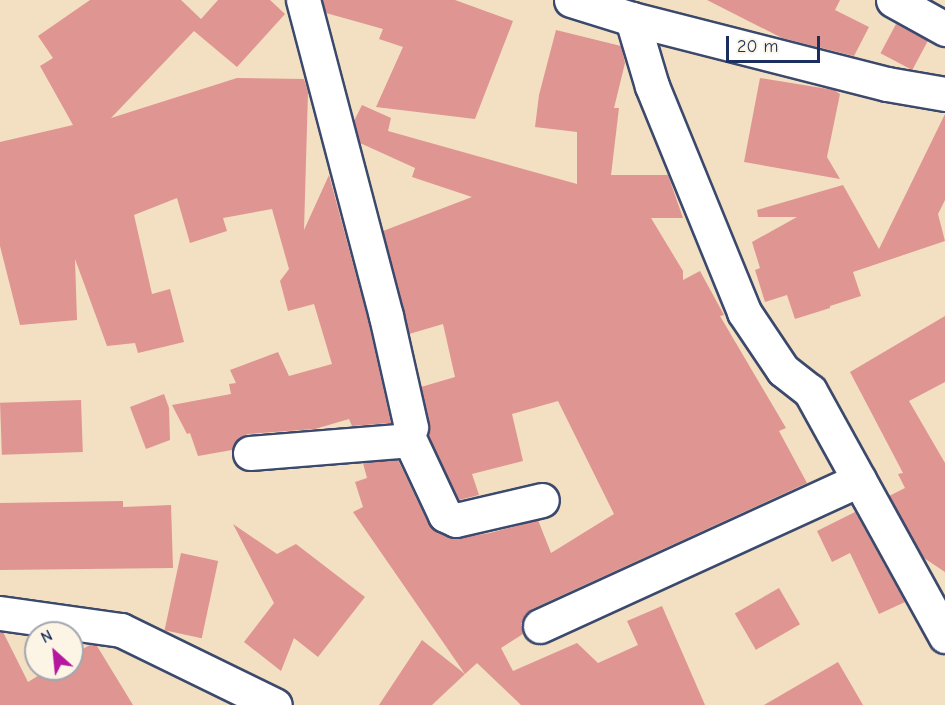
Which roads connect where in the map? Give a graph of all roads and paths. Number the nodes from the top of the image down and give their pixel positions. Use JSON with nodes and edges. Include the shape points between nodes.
{"nodes":[{"id":1,"x":303,"y":0,"type":"edge"},
{"id":2,"x":571,"y":0,"type":"edge"},
{"id":3,"x":893,"y":0,"type":"edge"},
{"id":4,"x":942,"y":18,"type":"edge"},
{"id":5,"x":632,"y":19,"type":"junction"},
{"id":6,"x":945,"y":94,"type":"edge"},
{"id":7,"x":408,"y":436,"type":"junction"},
{"id":8,"x":250,"y":453,"type":"dead end"},
{"id":9,"x":859,"y":480,"type":"junction"},
{"id":10,"x":542,"y":500,"type":"dead end"},
{"id":11,"x":0,"y":613,"type":"edge"},
{"id":12,"x":540,"y":626,"type":"dead end"},
{"id":13,"x":945,"y":636,"type":"edge"},
{"id":14,"x":276,"y":705,"type":"edge"}],
"edges":[{"from":1,"to":7,"type":"street","via":[[386,316],[411,427]]},
{"from":2,"to":5,"type":"street"},
{"from":3,"to":4,"type":"street"},
{"from":5,"to":6,"type":"street","via":[[887,84]]},
{"from":5,"to":9,"type":"street","via":[[652,86],[744,312],[783,370],[810,391]]},
{"from":7,"to":8,"type":"street","via":[[399,441]]},
{"from":7,"to":10,"type":"street","via":[[445,515],[456,520]]},
{"from":9,"to":12,"type":"street"},
{"from":9,"to":13,"type":"street"},
{"from":11,"to":14,"type":"street","via":[[121,630]]}]}
